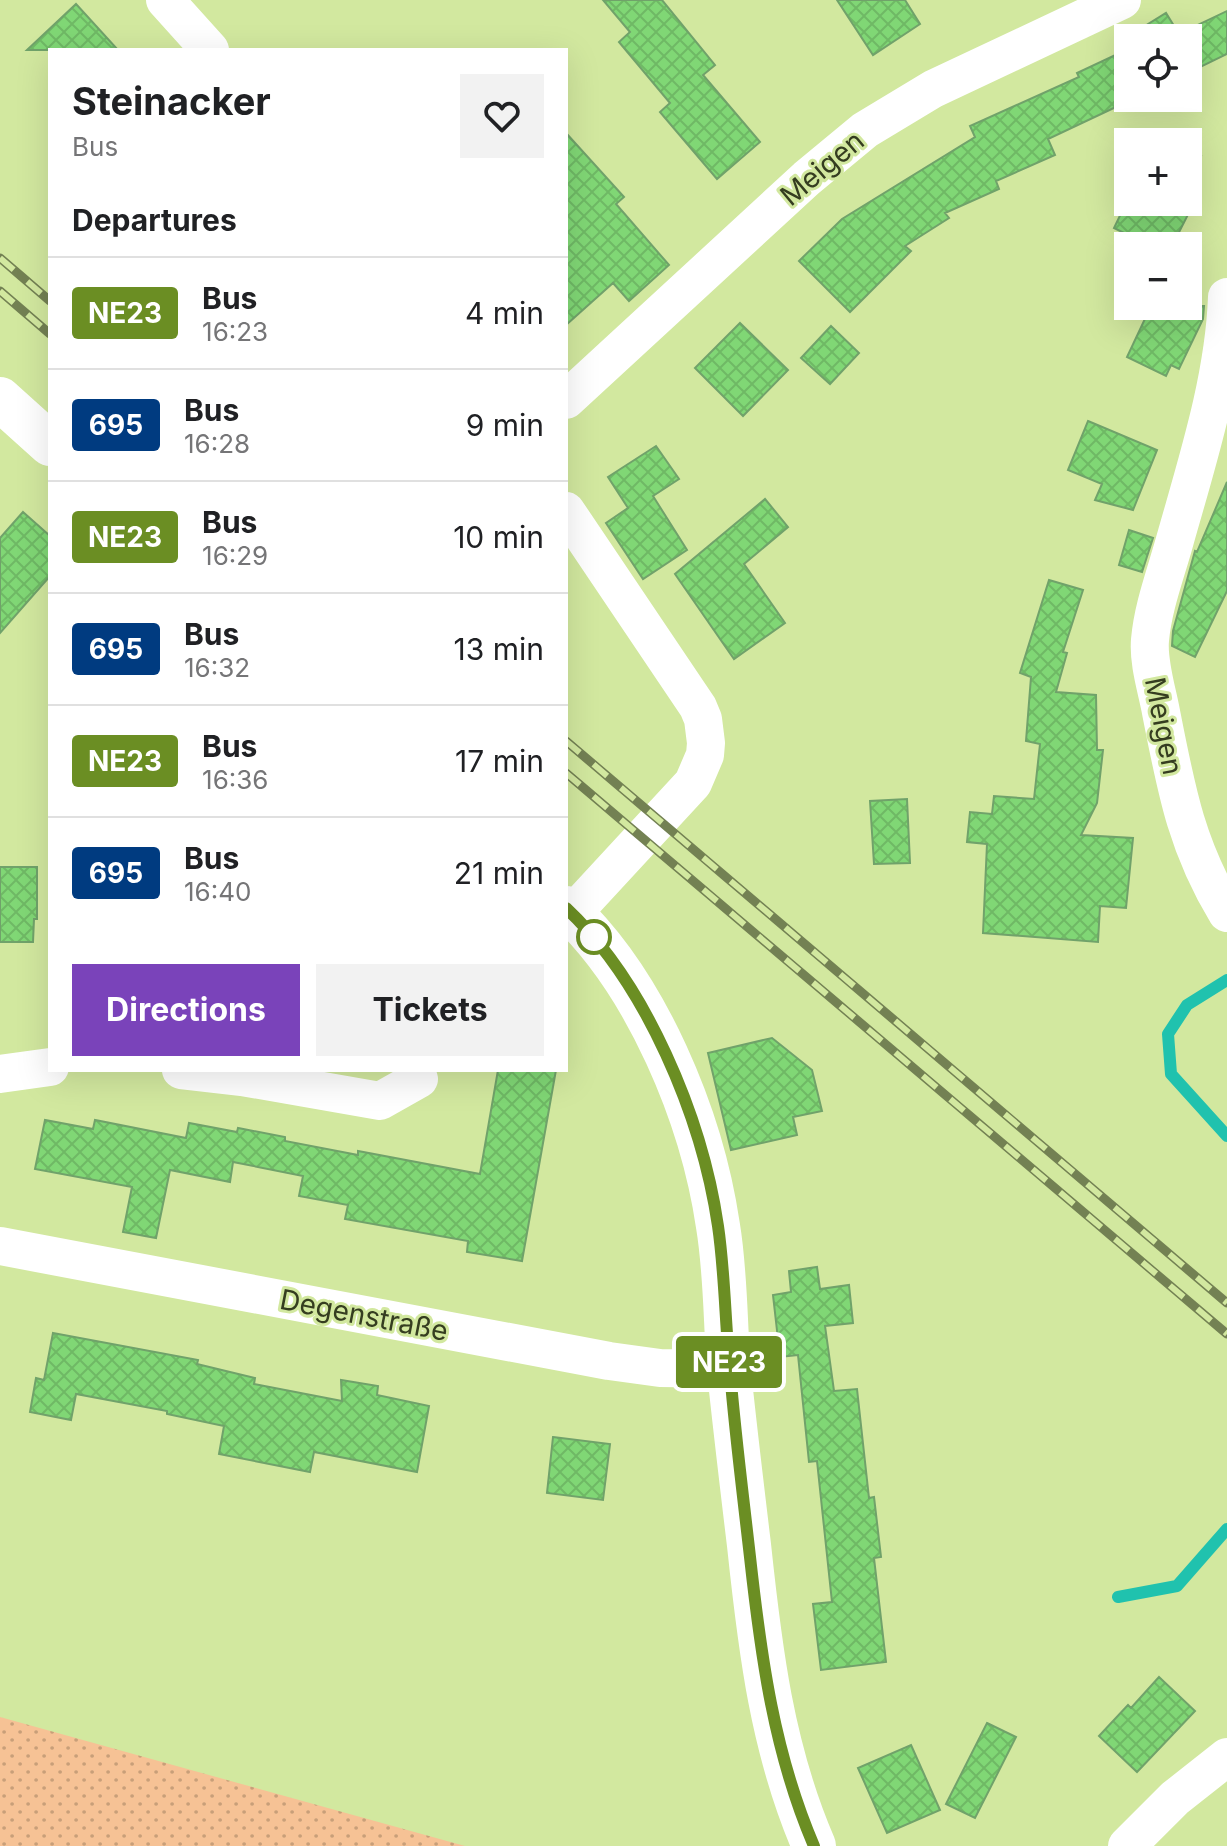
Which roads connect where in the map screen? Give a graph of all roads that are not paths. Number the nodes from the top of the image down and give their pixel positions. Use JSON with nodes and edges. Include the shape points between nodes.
{"nodes":[{"id":1,"x":165,"y":0,"type":"edge"},
{"id":2,"x":1122,"y":0,"type":"edge"},
{"id":3,"x":208,"y":48,"type":"edge"},
{"id":4,"x":1227,"y":297,"type":"edge"},
{"id":5,"x":568,"y":398,"type":"edge"},
{"id":6,"x":0,"y":399,"type":"edge"},
{"id":7,"x":48,"y":442,"type":"edge"},
{"id":8,"x":568,"y":514,"type":"edge"},
{"id":9,"x":569,"y":911,"type":"edge"},
{"id":10,"x":1227,"y":913,"type":"edge"},
{"id":11,"x":48,"y":1067,"type":"edge"},
{"id":12,"x":198,"y":1072,"type":"edge"},
{"id":13,"x":0,"y":1074,"type":"edge"},
{"id":14,"x":419,"y":1079,"type":"dead end"},
{"id":15,"x":0,"y":1246,"type":"edge"},
{"id":16,"x":729,"y":1369,"type":"junction"},
{"id":17,"x":1227,"y":1757,"type":"edge"},
{"id":18,"x":814,"y":1846,"type":"edge"},
{"id":19,"x":1127,"y":1846,"type":"edge"}],
"edges":[{"from":1,"to":3,"type":"street"},
{"from":2,"to":5,"type":"street","name":"Meigen","via":[[946,82],[865,130]]},
{"from":4,"to":10,"type":"street","name":"Meigen","via":[[1216,378],[1150,643],[1184,817],[1196,857]]},
{"from":6,"to":7,"type":"street"},
{"from":8,"to":9,"type":"street","via":[[698,707],[705,755],[693,783]]},
{"from":9,"to":16,"type":"street","via":[[613,963],[653,1029],[691,1122],[718,1223]]},
{"from":11,"to":13,"type":"street"},
{"from":12,"to":14,"type":"street","via":[[380,1101]]},
{"from":15,"to":16,"type":"street","name":"Degenstraße","via":[[609,1361]]},
{"from":16,"to":18,"type":"street","via":[[771,1711]]},
{"from":17,"to":19,"type":"street"}]}
